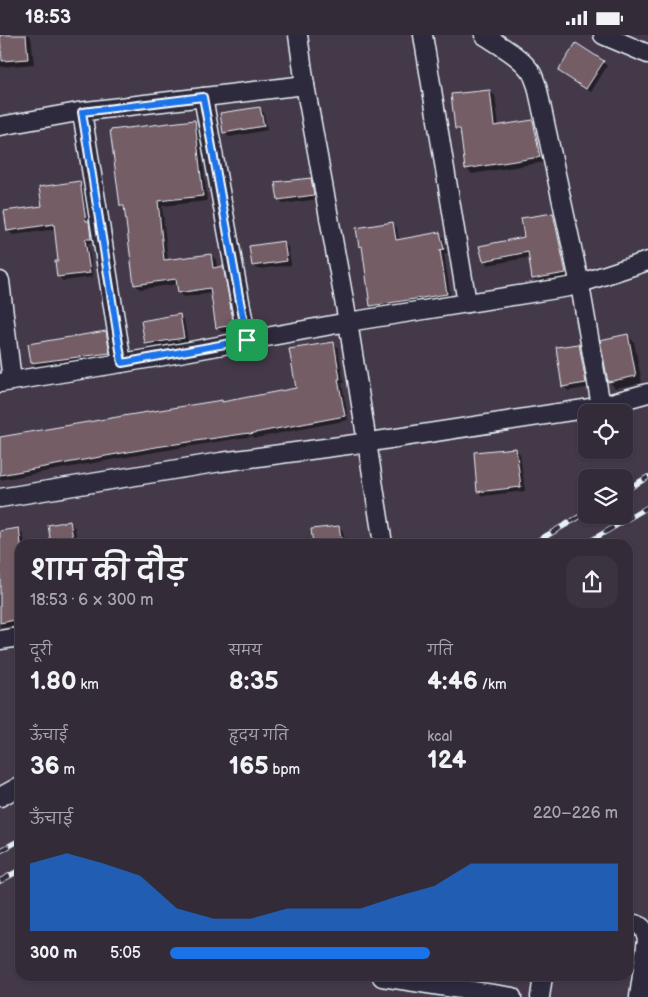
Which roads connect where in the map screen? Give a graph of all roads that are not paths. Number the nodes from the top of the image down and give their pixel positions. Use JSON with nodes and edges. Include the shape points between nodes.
{"nodes":[{"id":1,"x":298,"y":35,"type":"edge"},
{"id":2,"x":423,"y":35,"type":"edge"},
{"id":3,"x":484,"y":35,"type":"edge"},
{"id":4,"x":603,"y":35,"type":"edge"},
{"id":5,"x":648,"y":54,"type":"edge"},
{"id":6,"x":305,"y":85,"type":"junction"},
{"id":7,"x":203,"y":97,"type":"junction"},
{"id":8,"x":82,"y":112,"type":"junction"},
{"id":9,"x":0,"y":126,"type":"edge"},
{"id":10,"x":648,"y":261,"type":"edge"},
{"id":11,"x":0,"y":281,"type":"edge"},
{"id":12,"x":580,"y":285,"type":"junction"},
{"id":13,"x":467,"y":303,"type":"junction"},
{"id":14,"x":348,"y":322,"type":"junction"},
{"id":15,"x":247,"y":340,"type":"junction"},
{"id":16,"x":122,"y":363,"type":"junction"},
{"id":17,"x":6,"y":382,"type":"edge"},
{"id":18,"x":648,"y":393,"type":"edge"},
{"id":19,"x":600,"y":404,"type":"edge"},
{"id":20,"x":607,"y":404,"type":"edge"},
{"id":21,"x":578,"y":409,"type":"edge"},
{"id":22,"x":367,"y":443,"type":"junction"},
{"id":23,"x":0,"y":498,"type":"edge"},
{"id":24,"x":382,"y":539,"type":"edge"},
{"id":25,"x":15,"y":638,"type":"edge"},
{"id":26,"x":0,"y":640,"type":"edge"},
{"id":27,"x":15,"y":789,"type":"edge"},
{"id":28,"x":0,"y":797,"type":"edge"},
{"id":29,"x":633,"y":924,"type":"edge"},
{"id":30,"x":408,"y":981,"type":"edge"},
{"id":31,"x":542,"y":981,"type":"edge"},
{"id":32,"x":512,"y":997,"type":"edge"},
{"id":33,"x":540,"y":997,"type":"edge"},
{"id":34,"x":639,"y":997,"type":"edge"}],
"edges":[{"from":1,"to":6,"type":"street"},
{"from":2,"to":13,"type":"street"},
{"from":3,"to":12,"type":"street","via":[[525,65],[537,86]]},
{"from":4,"to":5,"type":"street"},
{"from":6,"to":7,"type":"street"},
{"from":6,"to":14,"type":"street"},
{"from":7,"to":8,"type":"street"},
{"from":7,"to":15,"type":"street"},
{"from":8,"to":9,"type":"street"},
{"from":8,"to":16,"type":"street"},
{"from":10,"to":12,"type":"street"},
{"from":11,"to":17,"type":"street"},
{"from":12,"to":13,"type":"street"},
{"from":12,"to":19,"type":"street"},
{"from":13,"to":14,"type":"street"},
{"from":14,"to":15,"type":"street"},
{"from":14,"to":22,"type":"street"},
{"from":15,"to":16,"type":"street"},
{"from":16,"to":17,"type":"street"},
{"from":18,"to":20,"type":"street"},
{"from":21,"to":22,"type":"street"},
{"from":22,"to":23,"type":"street","via":[[221,462]]},
{"from":22,"to":24,"type":"street"},
{"from":25,"to":26,"type":"street"},
{"from":27,"to":28,"type":"street"},
{"from":29,"to":34,"type":"street","via":[[645,930],[647,939]]},
{"from":30,"to":32,"type":"street"},
{"from":31,"to":33,"type":"street"}]}
